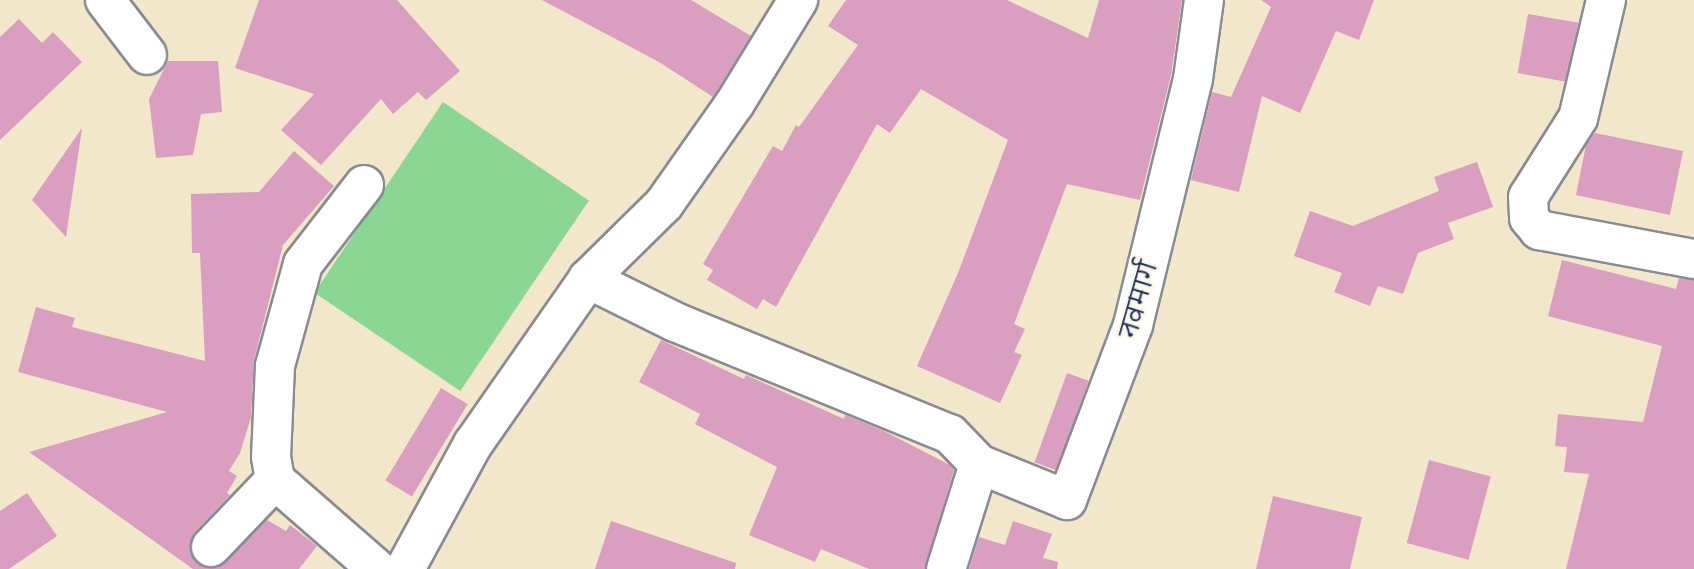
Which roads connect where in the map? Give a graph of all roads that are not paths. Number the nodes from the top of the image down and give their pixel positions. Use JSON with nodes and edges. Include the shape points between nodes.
{"nodes":[{"id":1,"x":105,"y":0,"type":"edge"},
{"id":2,"x":798,"y":0,"type":"edge"},
{"id":3,"x":1204,"y":0,"type":"edge"},
{"id":4,"x":1606,"y":0,"type":"edge"},
{"id":5,"x":147,"y":55,"type":"dead end"},
{"id":6,"x":364,"y":186,"type":"dead end"},
{"id":7,"x":1694,"y":259,"type":"edge"},
{"id":8,"x":588,"y":279,"type":"junction"},
{"id":9,"x":979,"y":464,"type":"junction"},
{"id":10,"x":275,"y":481,"type":"junction"},
{"id":11,"x":211,"y":548,"type":"dead end"},
{"id":12,"x":377,"y":569,"type":"edge"},
{"id":13,"x":405,"y":569,"type":"edge"},
{"id":14,"x":946,"y":569,"type":"edge"}],
"edges":[{"from":1,"to":5,"type":"street"},
{"from":2,"to":8,"type":"street","via":[[735,103],[664,204]]},
{"from":3,"to":9,"type":"street","name":"नवमार्ग","via":[[1194,79],[1133,325],[1067,500]]},
{"from":4,"to":7,"type":"street","via":[[1578,118],[1528,197],[1529,218],[1539,230]]},
{"from":6,"to":10,"type":"street","via":[[303,264],[275,366]]},
{"from":8,"to":9,"type":"street","via":[[675,322],[950,434]]},
{"from":8,"to":13,"type":"street","via":[[473,444]]},
{"from":9,"to":14,"type":"street"},
{"from":10,"to":11,"type":"street"},
{"from":10,"to":12,"type":"street"}]}
